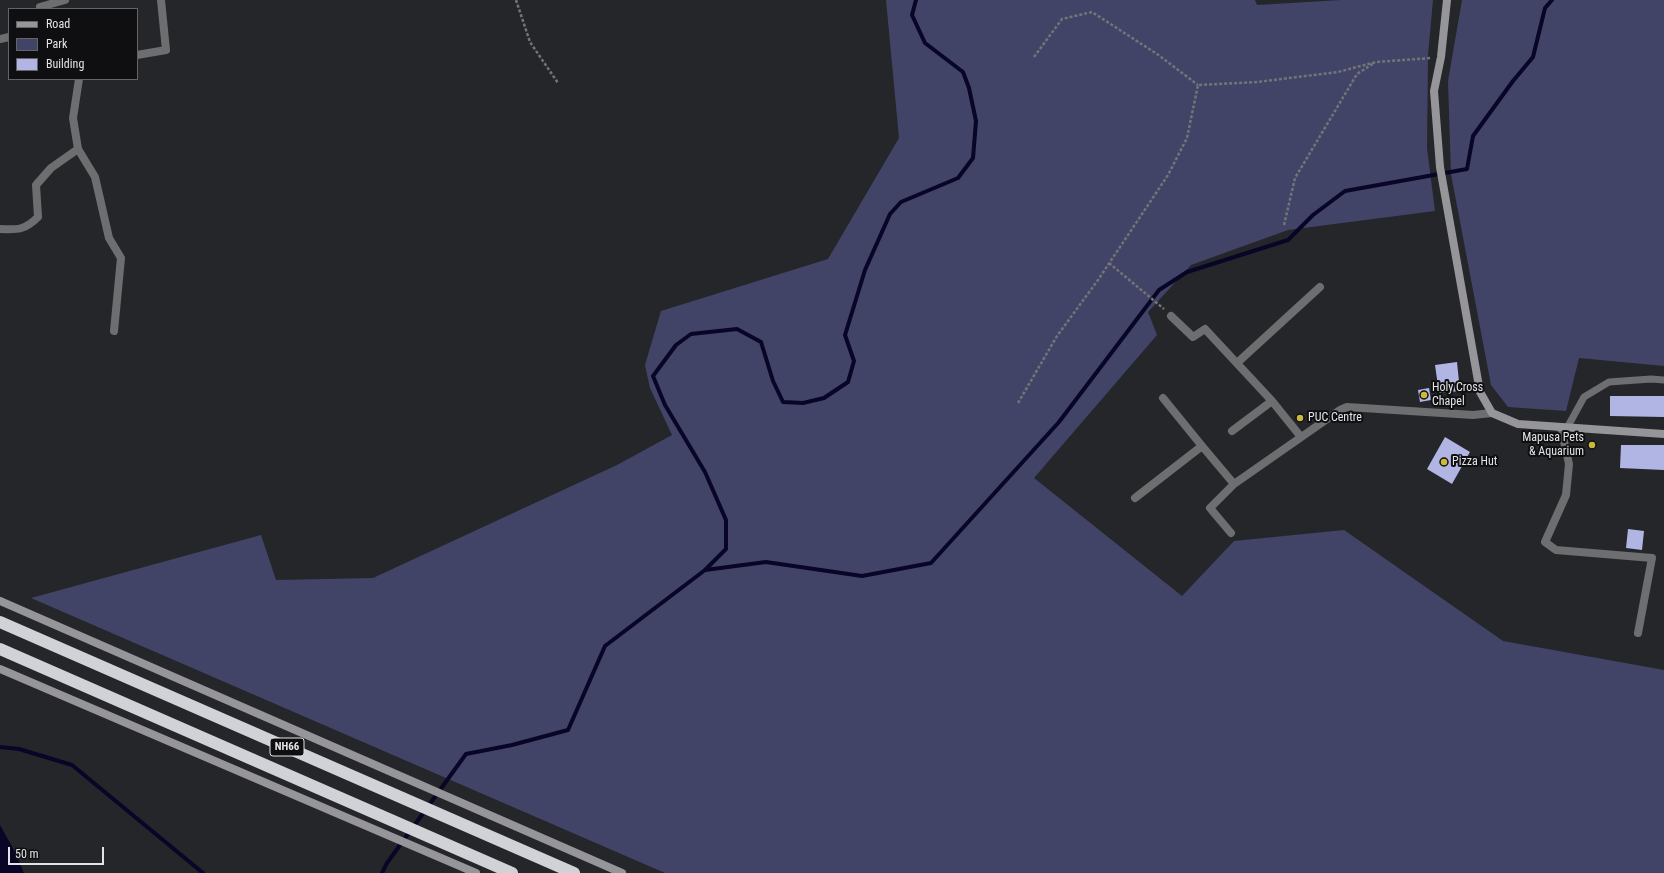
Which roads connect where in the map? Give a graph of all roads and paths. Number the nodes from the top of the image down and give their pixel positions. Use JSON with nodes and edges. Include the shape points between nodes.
{"nodes":[{"id":1,"x":65,"y":0,"type":"edge"},
{"id":2,"x":161,"y":0,"type":"edge"},
{"id":3,"x":516,"y":0,"type":"edge"},
{"id":4,"x":1447,"y":0,"type":"edge"},
{"id":5,"x":39,"y":5,"type":"edge"},
{"id":6,"x":138,"y":55,"type":"edge"},
{"id":7,"x":1034,"y":57,"type":"dead end"},
{"id":8,"x":1441,"y":57,"type":"junction"},
{"id":9,"x":1376,"y":62,"type":"junction"},
{"id":10,"x":79,"y":80,"type":"edge"},
{"id":11,"x":558,"y":83,"type":"dead end"},
{"id":12,"x":1198,"y":85,"type":"junction"},
{"id":13,"x":78,"y":149,"type":"junction"},
{"id":14,"x":1284,"y":225,"type":"dead end"},
{"id":15,"x":0,"y":229,"type":"edge"},
{"id":16,"x":1109,"y":263,"type":"junction"},
{"id":17,"x":1320,"y":287,"type":"dead end"},
{"id":18,"x":1171,"y":316,"type":"joint"},
{"id":19,"x":114,"y":331,"type":"dead end"},
{"id":20,"x":1237,"y":362,"type":"junction"},
{"id":21,"x":1664,"y":380,"type":"edge"},
{"id":22,"x":1163,"y":398,"type":"dead end"},
{"id":23,"x":1272,"y":401,"type":"junction"},
{"id":24,"x":1018,"y":403,"type":"dead end"},
{"id":25,"x":1492,"y":413,"type":"junction"},
{"id":26,"x":1564,"y":428,"type":"junction"},
{"id":27,"x":1232,"y":431,"type":"dead end"},
{"id":28,"x":1664,"y":434,"type":"edge"},
{"id":29,"x":1301,"y":437,"type":"junction"},
{"id":30,"x":1202,"y":446,"type":"junction"},
{"id":31,"x":1234,"y":484,"type":"junction"},
{"id":32,"x":1136,"y":498,"type":"dead end"},
{"id":33,"x":1231,"y":533,"type":"dead end"},
{"id":34,"x":0,"y":601,"type":"edge"},
{"id":35,"x":0,"y":622,"type":"edge"},
{"id":36,"x":1638,"y":633,"type":"dead end"},
{"id":37,"x":0,"y":649,"type":"edge"},
{"id":38,"x":0,"y":669,"type":"edge"},
{"id":39,"x":476,"y":873,"type":"edge"},
{"id":40,"x":512,"y":873,"type":"edge"},
{"id":41,"x":574,"y":873,"type":"edge"},
{"id":42,"x":622,"y":873,"type":"edge"}],
"edges":[{"from":1,"to":5,"type":"street"},
{"from":2,"to":6,"type":"street","via":[[166,50]]},
{"from":3,"to":11,"type":"path","via":[[530,42]]},
{"from":4,"to":8,"type":"street"},
{"from":7,"to":12,"type":"path","via":[[1062,19],[1092,12],[1157,54]]},
{"from":8,"to":9,"type":"path"},
{"from":8,"to":25,"type":"street","via":[[1434,90],[1440,167],[1480,392]]},
{"from":9,"to":12,"type":"path","via":[[1338,72],[1257,82]]},
{"from":9,"to":14,"type":"path","via":[[1357,74],[1295,178]]},
{"from":10,"to":13,"type":"street","via":[[73,118]]},
{"from":12,"to":16,"type":"path","via":[[1187,138],[1168,175]]},
{"from":13,"to":15,"type":"street","via":[[51,168],[36,185],[38,217],[30,226],[19,230]]},
{"from":13,"to":19,"type":"street","via":[[96,177],[109,238],[121,258]]},
{"from":16,"to":18,"type":"path"},
{"from":16,"to":24,"type":"path","via":[[1056,336]]},
{"from":17,"to":20,"type":"street"},
{"from":18,"to":20,"type":"street","via":[[1193,337],[1205,329]]},
{"from":20,"to":23,"type":"street"},
{"from":21,"to":26,"type":"lane","via":[[1609,382],[1584,397]]},
{"from":22,"to":30,"type":"street"},
{"from":23,"to":27,"type":"street"},
{"from":23,"to":29,"type":"street"},
{"from":25,"to":26,"type":"street","via":[[1518,424]]},
{"from":25,"to":29,"type":"street","via":[[1473,415],[1347,407]]},
{"from":26,"to":28,"type":"street"},
{"from":26,"to":36,"type":"street","via":[[1569,464],[1566,495],[1545,542],[1556,550],[1652,558]]},
{"from":29,"to":31,"type":"street"},
{"from":30,"to":31,"type":"street"},
{"from":30,"to":32,"type":"street"},
{"from":31,"to":33,"type":"street","via":[[1210,508]]},
{"from":34,"to":42,"type":"street"},
{"from":35,"to":41,"type":"highway","number":"NH66"},
{"from":37,"to":40,"type":"highway","number":"NH66"},
{"from":38,"to":39,"type":"street"}]}
